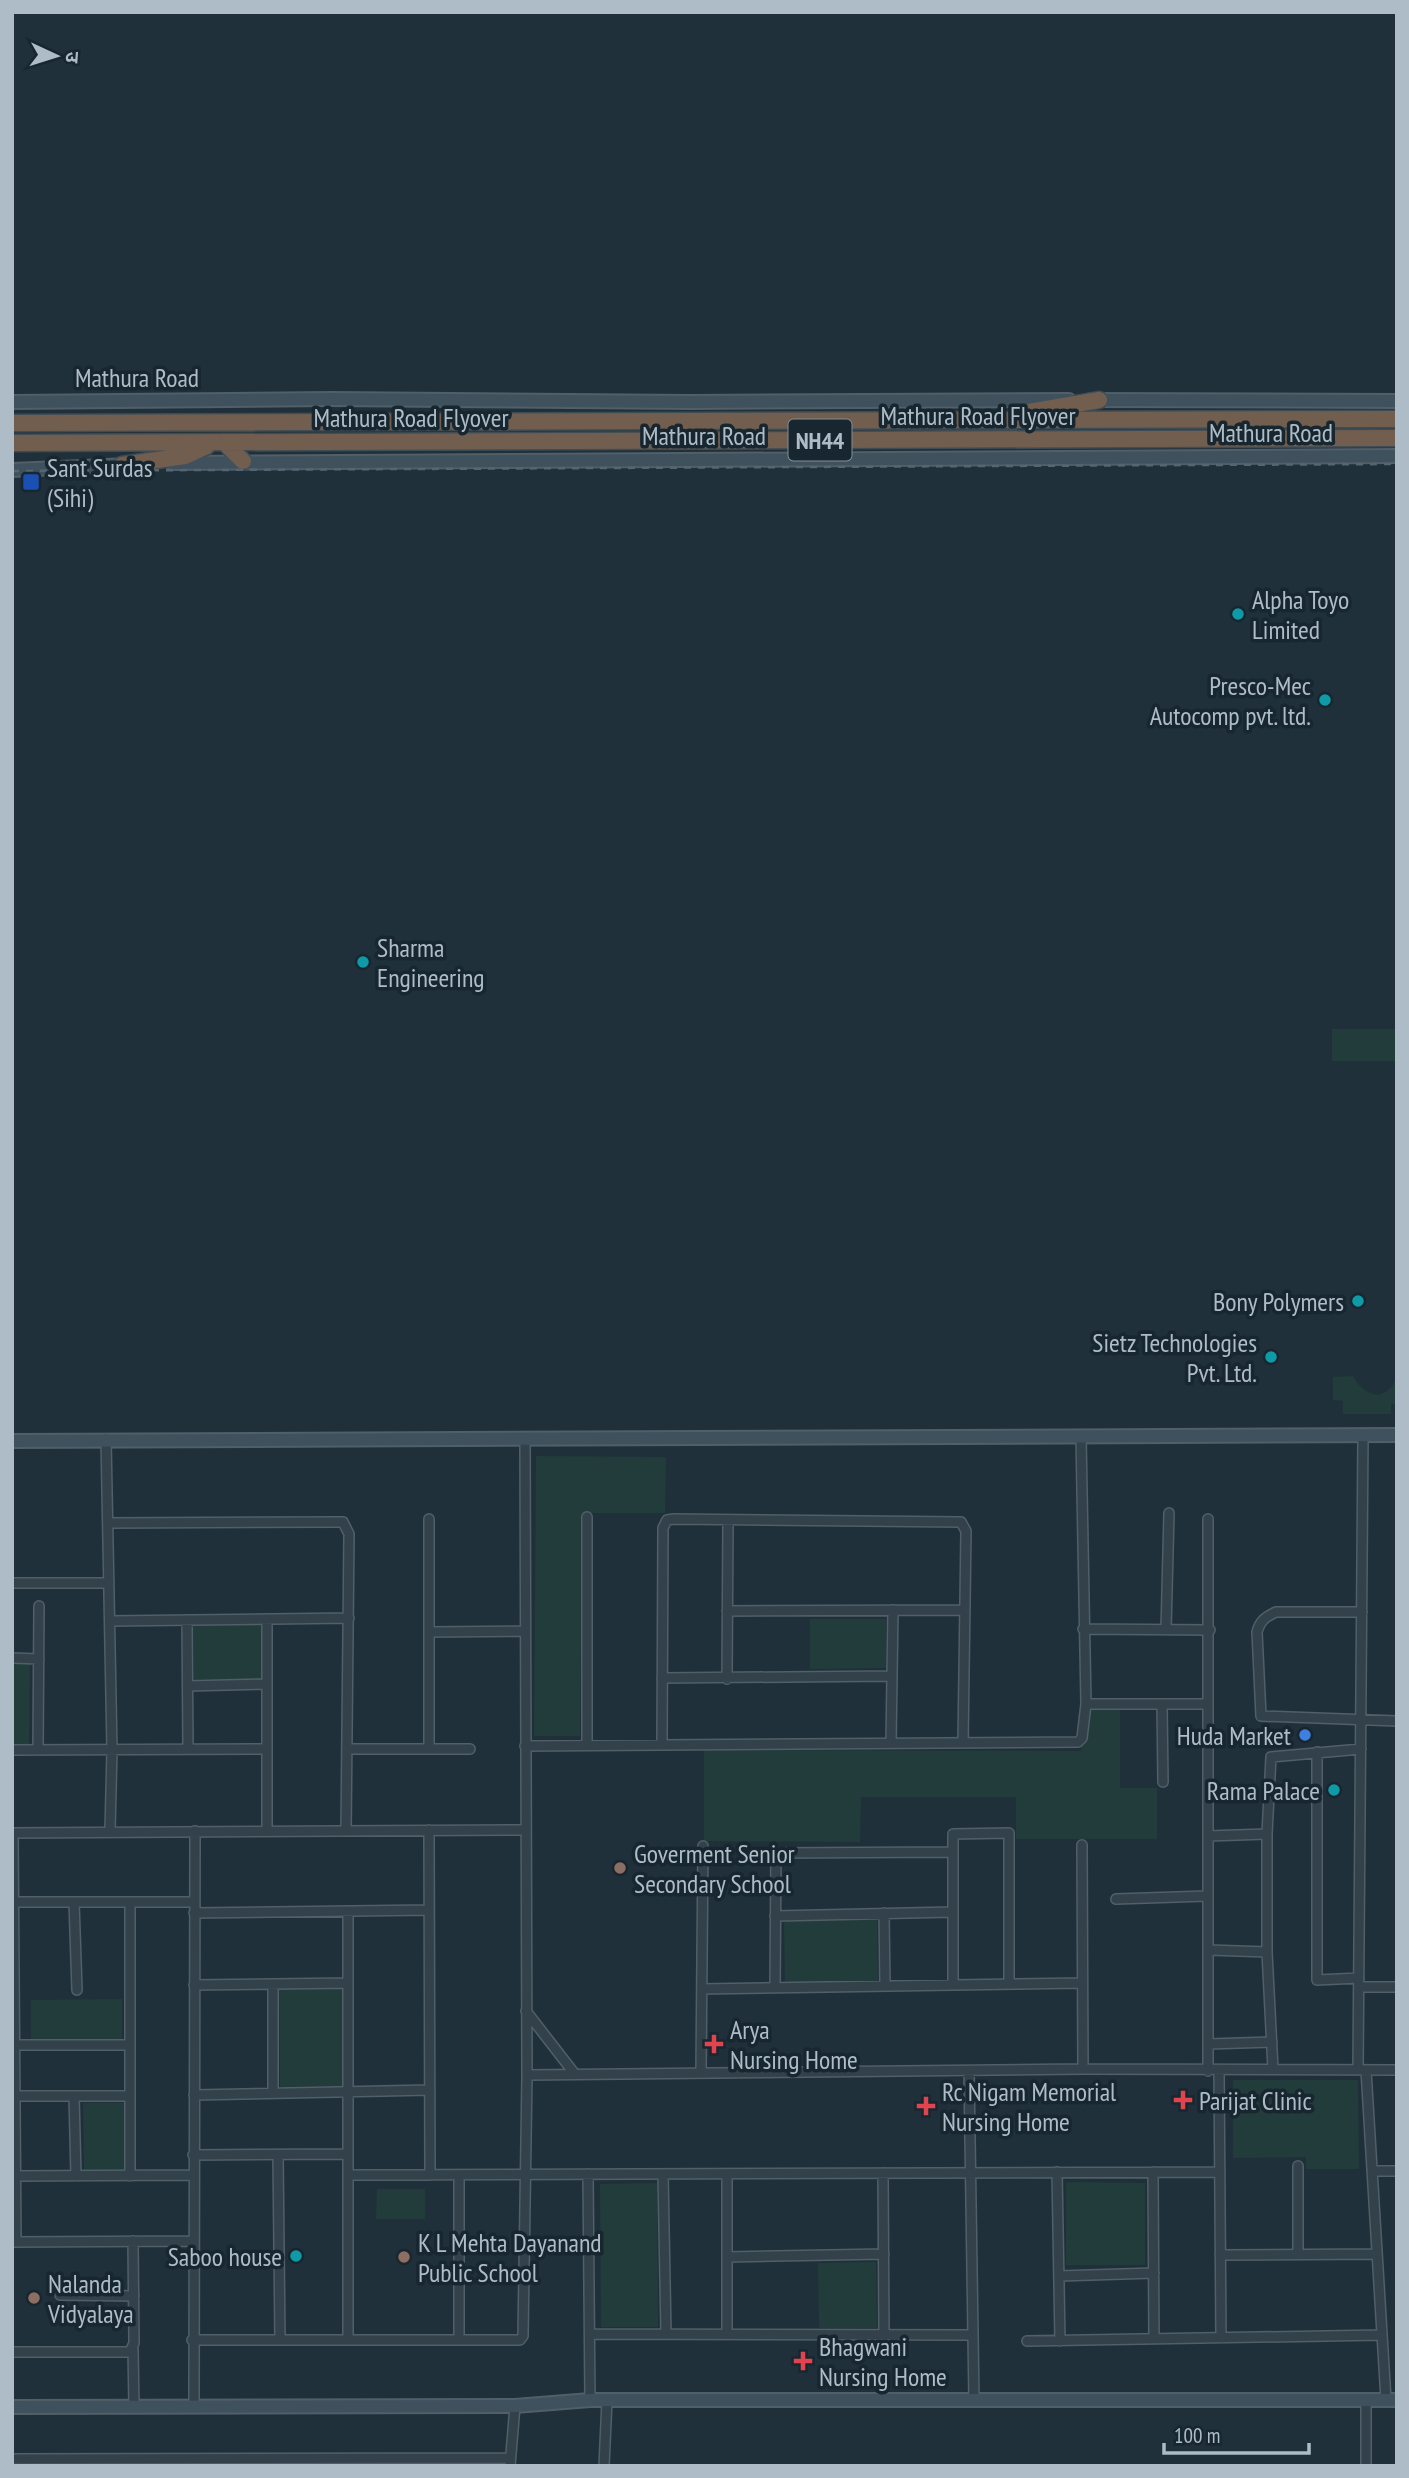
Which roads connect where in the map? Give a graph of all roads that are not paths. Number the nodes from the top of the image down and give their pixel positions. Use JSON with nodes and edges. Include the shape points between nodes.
{"nodes":[{"id":1,"x":1099,"y":400,"type":"junction"},
{"id":2,"x":1397,"y":401,"type":"edge"},
{"id":3,"x":12,"y":402,"type":"edge"},
{"id":4,"x":1397,"y":419,"type":"edge"},
{"id":5,"x":989,"y":420,"type":"junction"},
{"id":6,"x":12,"y":423,"type":"edge"},
{"id":7,"x":1397,"y":438,"type":"edge"},
{"id":8,"x":220,"y":442,"type":"junction"},
{"id":9,"x":12,"y":443,"type":"edge"},
{"id":10,"x":1397,"y":456,"type":"edge"},
{"id":11,"x":243,"y":461,"type":"junction"},
{"id":12,"x":122,"y":465,"type":"junction"},
{"id":13,"x":12,"y":470,"type":"edge"},
{"id":14,"x":1397,"y":1435,"type":"edge"},
{"id":15,"x":1363,"y":1436,"type":"junction"},
{"id":16,"x":1081,"y":1437,"type":"junction"},
{"id":17,"x":525,"y":1438,"type":"junction"},
{"id":18,"x":106,"y":1439,"type":"junction"},
{"id":19,"x":12,"y":1441,"type":"edge"},
{"id":20,"x":1169,"y":1513,"type":"dead end"},
{"id":21,"x":587,"y":1517,"type":"dead end"},
{"id":22,"x":429,"y":1519,"type":"dead end"},
{"id":23,"x":1209,"y":1519,"type":"dead end"},
{"id":24,"x":728,"y":1520,"type":"junction"},
{"id":25,"x":107,"y":1523,"type":"junction"},
{"id":26,"x":12,"y":1583,"type":"edge"},
{"id":27,"x":109,"y":1583,"type":"junction"},
{"id":28,"x":39,"y":1606,"type":"dead end"},
{"id":29,"x":964,"y":1610,"type":"junction"},
{"id":30,"x":727,"y":1611,"type":"junction"},
{"id":31,"x":893,"y":1611,"type":"junction"},
{"id":32,"x":1362,"y":1612,"type":"junction"},
{"id":33,"x":349,"y":1618,"type":"junction"},
{"id":34,"x":267,"y":1619,"type":"junction"},
{"id":35,"x":187,"y":1620,"type":"junction"},
{"id":36,"x":110,"y":1621,"type":"junction"},
{"id":37,"x":1083,"y":1629,"type":"junction"},
{"id":38,"x":1166,"y":1630,"type":"junction"},
{"id":39,"x":1210,"y":1630,"type":"junction"},
{"id":40,"x":525,"y":1631,"type":"junction"},
{"id":41,"x":429,"y":1632,"type":"junction"},
{"id":42,"x":12,"y":1658,"type":"edge"},
{"id":43,"x":39,"y":1659,"type":"junction"},
{"id":44,"x":892,"y":1676,"type":"junction"},
{"id":45,"x":662,"y":1678,"type":"junction"},
{"id":46,"x":727,"y":1679,"type":"junction"},
{"id":47,"x":267,"y":1684,"type":"junction"},
{"id":48,"x":188,"y":1686,"type":"junction"},
{"id":49,"x":1086,"y":1704,"type":"junction"},
{"id":50,"x":1162,"y":1704,"type":"junction"},
{"id":51,"x":1209,"y":1704,"type":"junction"},
{"id":52,"x":1361,"y":1718,"type":"junction"},
{"id":53,"x":1397,"y":1721,"type":"edge"},
{"id":54,"x":891,"y":1743,"type":"junction"},
{"id":55,"x":962,"y":1743,"type":"junction"},
{"id":56,"x":587,"y":1745,"type":"junction"},
{"id":57,"x":662,"y":1745,"type":"junction"},
{"id":58,"x":525,"y":1746,"type":"junction"},
{"id":59,"x":188,"y":1749,"type":"junction"},
{"id":60,"x":267,"y":1749,"type":"junction"},
{"id":61,"x":348,"y":1749,"type":"junction"},
{"id":62,"x":429,"y":1749,"type":"junction"},
{"id":63,"x":470,"y":1749,"type":"dead end"},
{"id":64,"x":1361,"y":1749,"type":"junction"},
{"id":65,"x":12,"y":1750,"type":"edge"},
{"id":66,"x":38,"y":1750,"type":"junction"},
{"id":67,"x":112,"y":1750,"type":"junction"},
{"id":68,"x":1317,"y":1752,"type":"junction"},
{"id":69,"x":1163,"y":1782,"type":"dead end"},
{"id":70,"x":346,"y":1830,"type":"junction"},
{"id":71,"x":429,"y":1830,"type":"junction"},
{"id":72,"x":524,"y":1830,"type":"junction"},
{"id":73,"x":110,"y":1831,"type":"junction"},
{"id":74,"x":195,"y":1831,"type":"junction"},
{"id":75,"x":267,"y":1831,"type":"junction"},
{"id":76,"x":13,"y":1833,"type":"edge"},
{"id":77,"x":1267,"y":1834,"type":"junction"},
{"id":78,"x":1208,"y":1836,"type":"junction"},
{"id":79,"x":1082,"y":1845,"type":"dead end"},
{"id":80,"x":703,"y":1846,"type":"dead end"},
{"id":81,"x":953,"y":1853,"type":"junction"},
{"id":82,"x":1207,"y":1896,"type":"junction"},
{"id":83,"x":1116,"y":1899,"type":"dead end"},
{"id":84,"x":14,"y":1902,"type":"edge"},
{"id":85,"x":74,"y":1902,"type":"junction"},
{"id":86,"x":130,"y":1902,"type":"junction"},
{"id":87,"x":194,"y":1902,"type":"junction"},
{"id":88,"x":429,"y":1910,"type":"junction"},
{"id":89,"x":348,"y":1912,"type":"junction"},
{"id":90,"x":953,"y":1912,"type":"junction"},
{"id":91,"x":194,"y":1913,"type":"junction"},
{"id":92,"x":884,"y":1913,"type":"junction"},
{"id":93,"x":775,"y":1916,"type":"junction"},
{"id":94,"x":1209,"y":1950,"type":"junction"},
{"id":95,"x":1267,"y":1951,"type":"junction"},
{"id":96,"x":348,"y":1983,"type":"junction"},
{"id":97,"x":1082,"y":1983,"type":"junction"},
{"id":98,"x":1359,"y":1983,"type":"junction"},
{"id":99,"x":273,"y":1984,"type":"junction"},
{"id":100,"x":1009,"y":1984,"type":"junction"},
{"id":101,"x":194,"y":1985,"type":"junction"},
{"id":102,"x":953,"y":1985,"type":"junction"},
{"id":103,"x":885,"y":1986,"type":"junction"},
{"id":104,"x":1397,"y":1987,"type":"edge"},
{"id":105,"x":775,"y":1988,"type":"junction"},
{"id":106,"x":702,"y":1989,"type":"junction"},
{"id":107,"x":77,"y":1990,"type":"dead end"},
{"id":108,"x":13,"y":2010,"type":"edge"},
{"id":109,"x":526,"y":2011,"type":"junction"},
{"id":110,"x":1272,"y":2042,"type":"junction"},
{"id":111,"x":1208,"y":2044,"type":"junction"},
{"id":112,"x":15,"y":2045,"type":"junction"},
{"id":113,"x":130,"y":2045,"type":"junction"},
{"id":114,"x":1083,"y":2069,"type":"junction"},
{"id":115,"x":1273,"y":2069,"type":"junction"},
{"id":116,"x":1362,"y":2070,"type":"junction"},
{"id":117,"x":1397,"y":2070,"type":"edge"},
{"id":118,"x":1208,"y":2071,"type":"junction"},
{"id":119,"x":1219,"y":2071,"type":"junction"},
{"id":120,"x":969,"y":2072,"type":"junction"},
{"id":121,"x":574,"y":2073,"type":"junction"},
{"id":122,"x":701,"y":2073,"type":"junction"},
{"id":123,"x":527,"y":2075,"type":"junction"},
{"id":124,"x":430,"y":2090,"type":"junction"},
{"id":125,"x":348,"y":2092,"type":"junction"},
{"id":126,"x":273,"y":2093,"type":"junction"},
{"id":127,"x":194,"y":2095,"type":"junction"},
{"id":128,"x":15,"y":2096,"type":"junction"},
{"id":129,"x":74,"y":2096,"type":"junction"},
{"id":130,"x":130,"y":2096,"type":"junction"},
{"id":131,"x":14,"y":2134,"type":"edge"},
{"id":132,"x":348,"y":2154,"type":"junction"},
{"id":133,"x":193,"y":2155,"type":"junction"},
{"id":134,"x":278,"y":2155,"type":"junction"},
{"id":135,"x":1298,"y":2166,"type":"dead end"},
{"id":136,"x":1373,"y":2171,"type":"junction"},
{"id":137,"x":1397,"y":2171,"type":"edge"},
{"id":138,"x":1057,"y":2172,"type":"junction"},
{"id":139,"x":1153,"y":2172,"type":"junction"},
{"id":140,"x":1220,"y":2172,"type":"junction"},
{"id":141,"x":883,"y":2173,"type":"junction"},
{"id":142,"x":971,"y":2173,"type":"junction"},
{"id":143,"x":588,"y":2174,"type":"junction"},
{"id":144,"x":663,"y":2174,"type":"junction"},
{"id":145,"x":727,"y":2174,"type":"junction"},
{"id":146,"x":193,"y":2175,"type":"junction"},
{"id":147,"x":348,"y":2175,"type":"junction"},
{"id":148,"x":430,"y":2175,"type":"junction"},
{"id":149,"x":459,"y":2175,"type":"junction"},
{"id":150,"x":524,"y":2175,"type":"junction"},
{"id":151,"x":15,"y":2176,"type":"junction"},
{"id":152,"x":76,"y":2176,"type":"junction"},
{"id":153,"x":130,"y":2176,"type":"junction"},
{"id":154,"x":133,"y":2241,"type":"junction"},
{"id":155,"x":193,"y":2241,"type":"junction"},
{"id":156,"x":14,"y":2242,"type":"edge"},
{"id":157,"x":884,"y":2254,"type":"junction"},
{"id":158,"x":1298,"y":2254,"type":"junction"},
{"id":159,"x":1377,"y":2254,"type":"junction"},
{"id":160,"x":1220,"y":2255,"type":"junction"},
{"id":161,"x":727,"y":2257,"type":"junction"},
{"id":162,"x":1154,"y":2273,"type":"junction"},
{"id":163,"x":1059,"y":2276,"type":"junction"},
{"id":164,"x":60,"y":2295,"type":"dead end"},
{"id":165,"x":134,"y":2296,"type":"junction"},
{"id":166,"x":590,"y":2334,"type":"junction"},
{"id":167,"x":666,"y":2334,"type":"junction"},
{"id":168,"x":727,"y":2334,"type":"junction"},
{"id":169,"x":1382,"y":2334,"type":"junction"},
{"id":170,"x":884,"y":2335,"type":"junction"},
{"id":171,"x":973,"y":2335,"type":"junction"},
{"id":172,"x":1221,"y":2338,"type":"junction"},
{"id":173,"x":1154,"y":2339,"type":"junction"},
{"id":174,"x":192,"y":2340,"type":"junction"},
{"id":175,"x":279,"y":2340,"type":"junction"},
{"id":176,"x":348,"y":2340,"type":"junction"},
{"id":177,"x":459,"y":2340,"type":"junction"},
{"id":178,"x":1060,"y":2341,"type":"junction"},
{"id":179,"x":1027,"y":2342,"type":"dead end"},
{"id":180,"x":132,"y":2349,"type":"junction"},
{"id":181,"x":12,"y":2352,"type":"edge"},
{"id":182,"x":1366,"y":2399,"type":"junction"},
{"id":183,"x":590,"y":2400,"type":"junction"},
{"id":184,"x":607,"y":2400,"type":"junction"},
{"id":185,"x":974,"y":2400,"type":"junction"},
{"id":186,"x":1391,"y":2400,"type":"edge"},
{"id":187,"x":515,"y":2406,"type":"junction"},
{"id":188,"x":12,"y":2407,"type":"edge"},
{"id":189,"x":134,"y":2407,"type":"junction"},
{"id":190,"x":194,"y":2407,"type":"junction"},
{"id":191,"x":12,"y":2459,"type":"edge"},
{"id":192,"x":78,"y":2462,"type":"edge"},
{"id":193,"x":445,"y":2462,"type":"edge"},
{"id":194,"x":510,"y":2462,"type":"edge"},
{"id":195,"x":604,"y":2466,"type":"edge"},
{"id":196,"x":1366,"y":2466,"type":"edge"}],
"edges":[{"from":1,"to":2,"type":"main road","name":"Mathura Road"},
{"from":1,"to":3,"type":"main road","name":"Mathura Road"},
{"from":1,"to":5,"type":"highway"},
{"from":4,"to":5,"type":"highway","name":"Mathura Road Flyover","number":"NH44"},
{"from":5,"to":6,"type":"highway","name":"Mathura Road","number":"NH44"},
{"from":7,"to":8,"type":"highway","name":"Mathura Road Flyover","number":"NH44"},
{"from":8,"to":9,"type":"highway","number":"NH44"},
{"from":8,"to":11,"type":"highway"},
{"from":8,"to":12,"type":"highway","via":[[185,456]]},
{"from":10,"to":11,"type":"main road","name":"Mathura Road"},
{"from":11,"to":12,"type":"main road","name":"Mathura Road"},
{"from":12,"to":13,"type":"main road","name":"Mathura Road"},
{"from":14,"to":15,"type":"main road"},
{"from":15,"to":16,"type":"main road"},
{"from":15,"to":32,"type":"street"},
{"from":16,"to":17,"type":"main road"},
{"from":16,"to":37,"type":"street"},
{"from":17,"to":18,"type":"main road"},
{"from":17,"to":40,"type":"street"},
{"from":18,"to":19,"type":"main road"},
{"from":18,"to":25,"type":"street"},
{"from":20,"to":38,"type":"street"},
{"from":21,"to":56,"type":"street"},
{"from":22,"to":41,"type":"street"},
{"from":23,"to":39,"type":"street"},
{"from":24,"to":29,"type":"street","via":[[961,1522],[966,1531]]},
{"from":24,"to":30,"type":"street"},
{"from":24,"to":45,"type":"street","via":[[674,1519],[664,1523]]},
{"from":25,"to":27,"type":"street"},
{"from":25,"to":33,"type":"street","via":[[343,1522],[349,1534]]},
{"from":26,"to":27,"type":"street"},
{"from":27,"to":36,"type":"street"},
{"from":28,"to":43,"type":"street"},
{"from":29,"to":31,"type":"street"},
{"from":29,"to":55,"type":"street"},
{"from":30,"to":31,"type":"street"},
{"from":30,"to":46,"type":"street"},
{"from":31,"to":44,"type":"street"},
{"from":32,"to":52,"type":"street"},
{"from":32,"to":52,"type":"street","via":[[1276,1612],[1265,1616],[1257,1632],[1261,1716]]},
{"from":33,"to":34,"type":"street"},
{"from":33,"to":61,"type":"street"},
{"from":34,"to":35,"type":"street"},
{"from":34,"to":47,"type":"street"},
{"from":35,"to":36,"type":"street"},
{"from":35,"to":48,"type":"street"},
{"from":36,"to":67,"type":"street"},
{"from":37,"to":38,"type":"street"},
{"from":37,"to":49,"type":"street"},
{"from":38,"to":39,"type":"street"},
{"from":39,"to":51,"type":"street"},
{"from":40,"to":41,"type":"street"},
{"from":40,"to":58,"type":"street"},
{"from":41,"to":62,"type":"street"},
{"from":42,"to":43,"type":"street"},
{"from":43,"to":66,"type":"street"},
{"from":44,"to":46,"type":"street"},
{"from":44,"to":54,"type":"street"},
{"from":45,"to":46,"type":"street"},
{"from":45,"to":57,"type":"street"},
{"from":47,"to":48,"type":"street"},
{"from":47,"to":60,"type":"street"},
{"from":48,"to":59,"type":"street"},
{"from":49,"to":50,"type":"street"},
{"from":49,"to":55,"type":"street","via":[[1078,1742]]},
{"from":50,"to":51,"type":"street"},
{"from":50,"to":69,"type":"street"},
{"from":51,"to":78,"type":"street"},
{"from":52,"to":53,"type":"street"},
{"from":52,"to":64,"type":"street"},
{"from":54,"to":55,"type":"street"},
{"from":54,"to":57,"type":"street"},
{"from":56,"to":57,"type":"street"},
{"from":56,"to":58,"type":"street"},
{"from":58,"to":72,"type":"street"},
{"from":59,"to":60,"type":"street"},
{"from":59,"to":67,"type":"street"},
{"from":60,"to":75,"type":"street"},
{"from":61,"to":62,"type":"street"},
{"from":61,"to":70,"type":"street"},
{"from":62,"to":63,"type":"street"},
{"from":64,"to":68,"type":"street"},
{"from":64,"to":98,"type":"street"},
{"from":65,"to":66,"type":"street"},
{"from":66,"to":67,"type":"street"},
{"from":67,"to":73,"type":"street"},
{"from":68,"to":77,"type":"street","via":[[1271,1757]]},
{"from":68,"to":98,"type":"street","via":[[1317,1980]]},
{"from":70,"to":71,"type":"street"},
{"from":70,"to":75,"type":"street"},
{"from":71,"to":72,"type":"street"},
{"from":71,"to":88,"type":"street"},
{"from":72,"to":109,"type":"street"},
{"from":73,"to":74,"type":"street"},
{"from":73,"to":76,"type":"street"},
{"from":74,"to":75,"type":"street"},
{"from":74,"to":87,"type":"street"},
{"from":76,"to":84,"type":"street"},
{"from":77,"to":78,"type":"street"},
{"from":77,"to":95,"type":"street"},
{"from":78,"to":82,"type":"street"},
{"from":79,"to":97,"type":"street"},
{"from":80,"to":106,"type":"street"},
{"from":81,"to":90,"type":"street"},
{"from":81,"to":93,"type":"street","via":[[776,1853]]},
{"from":81,"to":100,"type":"street","via":[[953,1834],[1009,1833]]},
{"from":82,"to":83,"type":"street"},
{"from":82,"to":94,"type":"street"},
{"from":84,"to":85,"type":"street"},
{"from":84,"to":108,"type":"street"},
{"from":85,"to":86,"type":"street"},
{"from":85,"to":107,"type":"street"},
{"from":86,"to":87,"type":"street"},
{"from":86,"to":113,"type":"street"},
{"from":87,"to":91,"type":"street"},
{"from":88,"to":89,"type":"street"},
{"from":88,"to":124,"type":"street"},
{"from":89,"to":91,"type":"street"},
{"from":89,"to":96,"type":"street"},
{"from":90,"to":92,"type":"street"},
{"from":90,"to":102,"type":"street"},
{"from":91,"to":101,"type":"street"},
{"from":92,"to":93,"type":"street"},
{"from":92,"to":103,"type":"street"},
{"from":93,"to":105,"type":"street"},
{"from":94,"to":95,"type":"street"},
{"from":94,"to":111,"type":"street"},
{"from":95,"to":110,"type":"street"},
{"from":96,"to":99,"type":"street"},
{"from":96,"to":125,"type":"street"},
{"from":97,"to":100,"type":"street"},
{"from":97,"to":114,"type":"street"},
{"from":98,"to":104,"type":"street"},
{"from":98,"to":116,"type":"street"},
{"from":99,"to":101,"type":"street"},
{"from":99,"to":126,"type":"street"},
{"from":100,"to":102,"type":"street"},
{"from":101,"to":127,"type":"street"},
{"from":102,"to":103,"type":"street"},
{"from":103,"to":105,"type":"street"},
{"from":105,"to":106,"type":"street"},
{"from":106,"to":122,"type":"street"},
{"from":108,"to":112,"type":"street"},
{"from":109,"to":121,"type":"street"},
{"from":109,"to":123,"type":"street"},
{"from":110,"to":111,"type":"street"},
{"from":110,"to":115,"type":"street"},
{"from":111,"to":118,"type":"street"},
{"from":112,"to":113,"type":"street"},
{"from":112,"to":128,"type":"street"},
{"from":113,"to":130,"type":"street"},
{"from":114,"to":118,"type":"street"},
{"from":114,"to":120,"type":"street"},
{"from":115,"to":116,"type":"street"},
{"from":115,"to":119,"type":"street"},
{"from":116,"to":117,"type":"street"},
{"from":116,"to":136,"type":"street"},
{"from":118,"to":119,"type":"street"},
{"from":119,"to":140,"type":"street"},
{"from":120,"to":122,"type":"street"},
{"from":120,"to":142,"type":"street"},
{"from":121,"to":122,"type":"street"},
{"from":121,"to":123,"type":"street"},
{"from":123,"to":150,"type":"street"},
{"from":124,"to":125,"type":"street"},
{"from":124,"to":148,"type":"street"},
{"from":125,"to":126,"type":"street"},
{"from":125,"to":132,"type":"street"},
{"from":126,"to":127,"type":"street"},
{"from":127,"to":133,"type":"street"},
{"from":128,"to":129,"type":"street"},
{"from":128,"to":131,"type":"street"},
{"from":129,"to":130,"type":"street"},
{"from":129,"to":152,"type":"street"},
{"from":130,"to":153,"type":"street"},
{"from":131,"to":151,"type":"street"},
{"from":132,"to":134,"type":"street"},
{"from":132,"to":147,"type":"street"},
{"from":133,"to":134,"type":"street"},
{"from":133,"to":146,"type":"street"},
{"from":134,"to":175,"type":"street"},
{"from":135,"to":158,"type":"street"},
{"from":136,"to":137,"type":"street"},
{"from":136,"to":159,"type":"street"},
{"from":138,"to":139,"type":"street"},
{"from":138,"to":142,"type":"street"},
{"from":138,"to":163,"type":"street"},
{"from":139,"to":140,"type":"street"},
{"from":139,"to":162,"type":"street"},
{"from":140,"to":160,"type":"street"},
{"from":141,"to":142,"type":"street"},
{"from":141,"to":145,"type":"street"},
{"from":141,"to":157,"type":"street"},
{"from":142,"to":171,"type":"street"},
{"from":143,"to":144,"type":"street"},
{"from":143,"to":150,"type":"street"},
{"from":143,"to":166,"type":"street"},
{"from":144,"to":145,"type":"street"},
{"from":144,"to":167,"type":"street"},
{"from":145,"to":161,"type":"street"},
{"from":146,"to":153,"type":"street"},
{"from":146,"to":155,"type":"street"},
{"from":147,"to":148,"type":"street"},
{"from":147,"to":176,"type":"street"},
{"from":148,"to":149,"type":"street"},
{"from":149,"to":150,"type":"street"},
{"from":149,"to":177,"type":"street"},
{"from":150,"to":177,"type":"street","via":[[523,2336],[520,2340]]},
{"from":151,"to":152,"type":"street"},
{"from":151,"to":156,"type":"street"},
{"from":152,"to":153,"type":"street"},
{"from":154,"to":155,"type":"street"},
{"from":154,"to":156,"type":"street"},
{"from":154,"to":165,"type":"street"},
{"from":155,"to":174,"type":"street"},
{"from":157,"to":161,"type":"street"},
{"from":157,"to":170,"type":"street"},
{"from":158,"to":159,"type":"street"},
{"from":158,"to":160,"type":"street"},
{"from":159,"to":169,"type":"street"},
{"from":160,"to":172,"type":"street"},
{"from":161,"to":168,"type":"street"},
{"from":162,"to":163,"type":"street"},
{"from":162,"to":173,"type":"street"},
{"from":163,"to":178,"type":"street"},
{"from":164,"to":165,"type":"street"},
{"from":165,"to":180,"type":"street"},
{"from":166,"to":167,"type":"street"},
{"from":166,"to":183,"type":"street"},
{"from":167,"to":168,"type":"street"},
{"from":168,"to":170,"type":"street"},
{"from":169,"to":172,"type":"street"},
{"from":169,"to":186,"type":"street"},
{"from":170,"to":171,"type":"street"},
{"from":171,"to":185,"type":"street"},
{"from":172,"to":173,"type":"street"},
{"from":173,"to":178,"type":"street"},
{"from":174,"to":175,"type":"street"},
{"from":174,"to":190,"type":"street"},
{"from":175,"to":176,"type":"street"},
{"from":176,"to":177,"type":"street"},
{"from":178,"to":179,"type":"street"},
{"from":180,"to":181,"type":"street"},
{"from":180,"to":189,"type":"street"},
{"from":182,"to":185,"type":"main road"},
{"from":182,"to":186,"type":"main road"},
{"from":182,"to":196,"type":"street"},
{"from":183,"to":184,"type":"main road"},
{"from":183,"to":187,"type":"main road"},
{"from":184,"to":185,"type":"main road"},
{"from":184,"to":195,"type":"street"},
{"from":187,"to":190,"type":"main road"},
{"from":187,"to":194,"type":"street"},
{"from":188,"to":189,"type":"main road"},
{"from":189,"to":190,"type":"main road"},
{"from":191,"to":192,"type":"street"},
{"from":192,"to":193,"type":"street"},
{"from":193,"to":194,"type":"street"}]}
